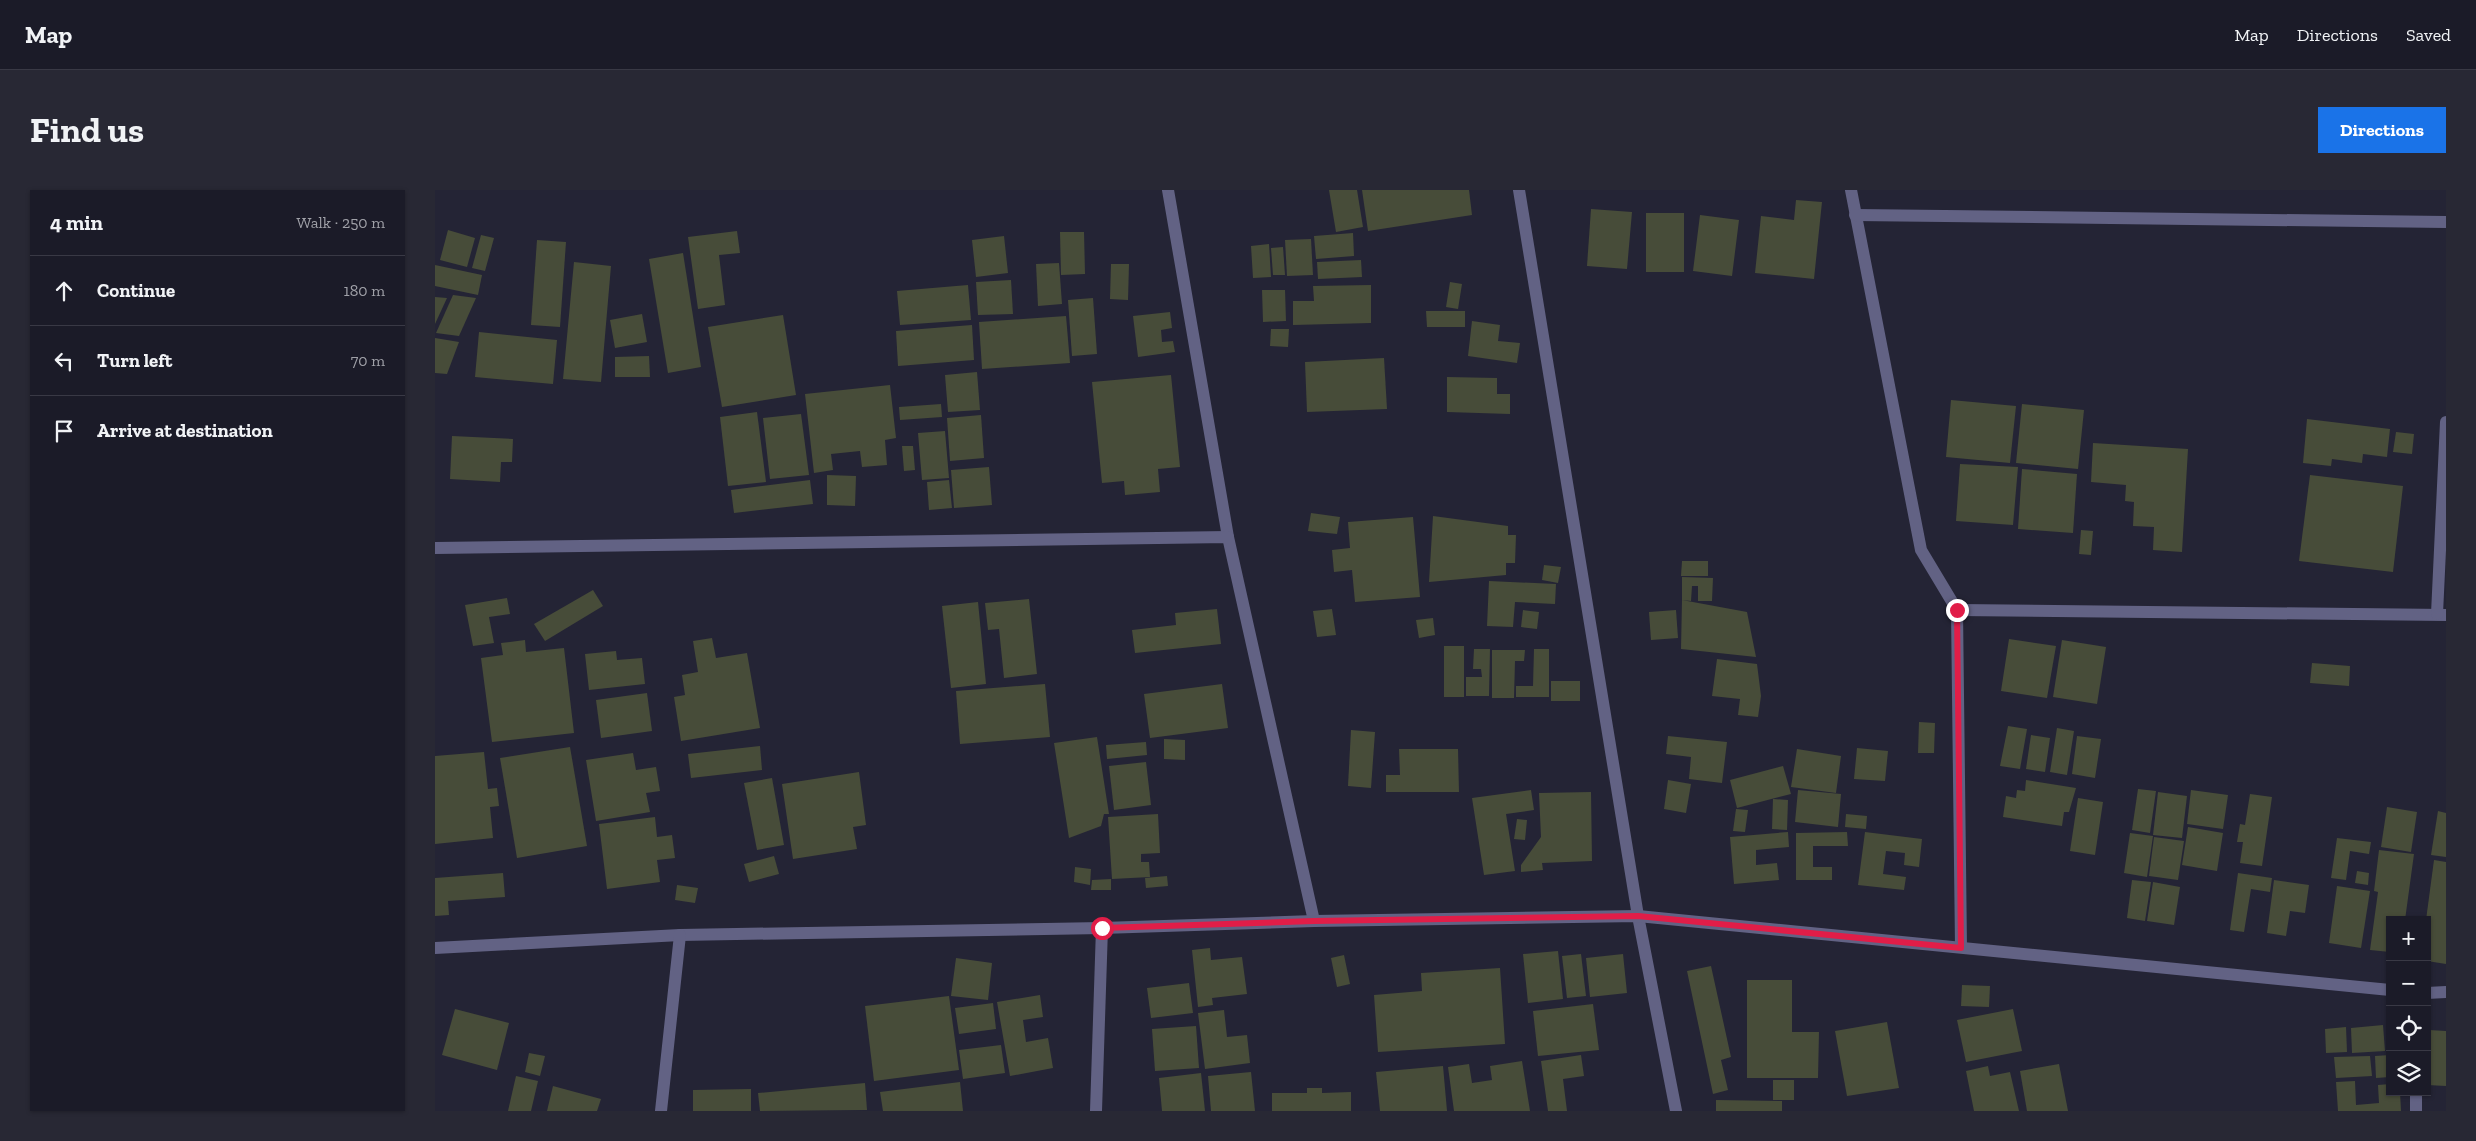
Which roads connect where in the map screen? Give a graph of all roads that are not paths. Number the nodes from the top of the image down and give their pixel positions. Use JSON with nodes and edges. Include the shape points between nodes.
{"nodes":[{"id":1,"x":1168,"y":190,"type":"edge"},
{"id":2,"x":1519,"y":190,"type":"edge"},
{"id":3,"x":1851,"y":190,"type":"edge"},
{"id":4,"x":1855,"y":215,"type":"junction"},
{"id":5,"x":2446,"y":222,"type":"edge"},
{"id":6,"x":2446,"y":422,"type":"edge"},
{"id":7,"x":1228,"y":537,"type":"junction"},
{"id":8,"x":435,"y":548,"type":"edge"},
{"id":9,"x":1957,"y":610,"type":"junction"},
{"id":10,"x":2441,"y":614,"type":"edge"},
{"id":11,"x":1638,"y":916,"type":"junction"},
{"id":12,"x":1314,"y":921,"type":"junction"},
{"id":13,"x":1102,"y":928,"type":"junction"},
{"id":14,"x":680,"y":935,"type":"junction"},
{"id":15,"x":435,"y":948,"type":"edge"},
{"id":16,"x":1961,"y":948,"type":"junction"},
{"id":17,"x":2386,"y":990,"type":"edge"},
{"id":18,"x":2431,"y":992,"type":"edge"},
{"id":19,"x":2446,"y":992,"type":"edge"},
{"id":20,"x":2416,"y":1096,"type":"edge"},
{"id":21,"x":661,"y":1111,"type":"edge"},
{"id":22,"x":1096,"y":1111,"type":"edge"},
{"id":23,"x":1676,"y":1111,"type":"edge"},
{"id":24,"x":2416,"y":1111,"type":"edge"}],
"edges":[{"from":1,"to":7,"type":"street"},
{"from":2,"to":11,"type":"street"},
{"from":3,"to":4,"type":"street"},
{"from":4,"to":5,"type":"street"},
{"from":4,"to":9,"type":"street","via":[[1921,550]]},
{"from":6,"to":10,"type":"street"},
{"from":7,"to":8,"type":"street"},
{"from":7,"to":12,"type":"street"},
{"from":9,"to":10,"type":"street"},
{"from":9,"to":16,"type":"street"},
{"from":11,"to":12,"type":"street"},
{"from":11,"to":16,"type":"street"},
{"from":11,"to":23,"type":"street"},
{"from":12,"to":13,"type":"street"},
{"from":13,"to":14,"type":"street"},
{"from":13,"to":22,"type":"street"},
{"from":14,"to":15,"type":"street"},
{"from":14,"to":21,"type":"street"},
{"from":16,"to":17,"type":"street"},
{"from":18,"to":19,"type":"street"},
{"from":20,"to":24,"type":"street"}]}
